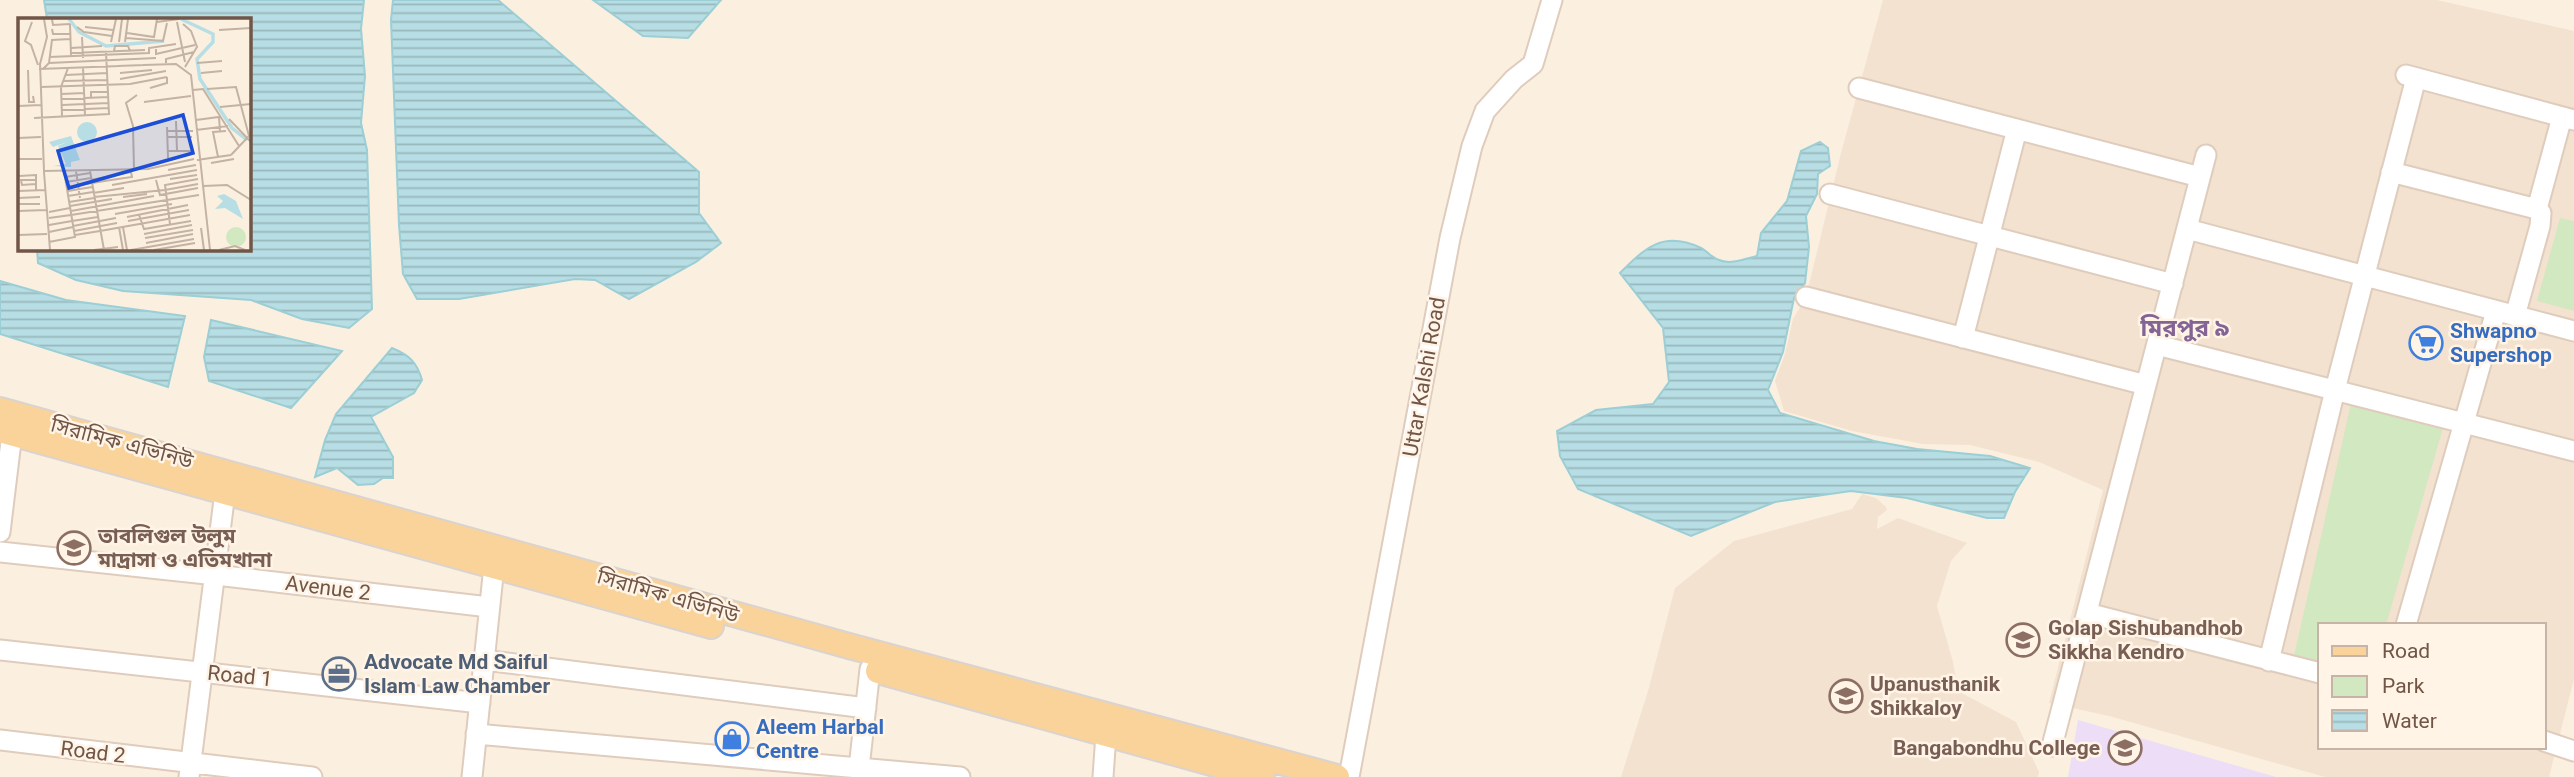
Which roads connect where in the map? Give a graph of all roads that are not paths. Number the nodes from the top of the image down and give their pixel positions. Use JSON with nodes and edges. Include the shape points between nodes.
{"nodes":[{"id":1,"x":1552,"y":0,"type":"edge"},
{"id":2,"x":1859,"y":89,"type":"dead end"},
{"id":3,"x":2568,"y":119,"type":"edge"},
{"id":4,"x":2017,"y":129,"type":"junction"},
{"id":5,"x":2206,"y":155,"type":"dead end"},
{"id":6,"x":2391,"y":172,"type":"junction"},
{"id":7,"x":2200,"y":177,"type":"junction"},
{"id":8,"x":1830,"y":194,"type":"dead end"},
{"id":9,"x":2537,"y":209,"type":"junction"},
{"id":10,"x":2187,"y":229,"type":"junction"},
{"id":11,"x":1989,"y":235,"type":"junction"},
{"id":12,"x":2365,"y":276,"type":"junction"},
{"id":13,"x":2173,"y":284,"type":"junction"},
{"id":14,"x":1806,"y":297,"type":"dead end"},
{"id":15,"x":2496,"y":311,"type":"junction"},
{"id":16,"x":2515,"y":316,"type":"junction"},
{"id":17,"x":2574,"y":331,"type":"edge"},
{"id":18,"x":1963,"y":338,"type":"junction"},
{"id":19,"x":2157,"y":345,"type":"junction"},
{"id":20,"x":2146,"y":385,"type":"junction"},
{"id":21,"x":2335,"y":390,"type":"junction"},
{"id":22,"x":0,"y":410,"type":"edge"},
{"id":23,"x":2464,"y":423,"type":"junction"},
{"id":24,"x":6,"y":432,"type":"edge"},
{"id":25,"x":2574,"y":451,"type":"edge"},
{"id":26,"x":225,"y":492,"type":"junction"},
{"id":27,"x":0,"y":532,"type":"edge"},
{"id":28,"x":0,"y":552,"type":"edge"},
{"id":29,"x":494,"y":566,"type":"junction"},
{"id":30,"x":216,"y":575,"type":"junction"},
{"id":31,"x":489,"y":607,"type":"junction"},
{"id":32,"x":2087,"y":613,"type":"junction"},
{"id":33,"x":2407,"y":623,"type":"edge"},
{"id":34,"x":0,"y":650,"type":"edge"},
{"id":35,"x":484,"y":660,"type":"junction"},
{"id":36,"x":2269,"y":661,"type":"junction"},
{"id":37,"x":870,"y":669,"type":"junction"},
{"id":38,"x":202,"y":672,"type":"junction"},
{"id":39,"x":2318,"y":673,"type":"edge"},
{"id":40,"x":480,"y":703,"type":"junction"},
{"id":41,"x":866,"y":708,"type":"junction"},
{"id":42,"x":477,"y":734,"type":"junction"},
{"id":43,"x":1106,"y":734,"type":"junction"},
{"id":44,"x":0,"y":740,"type":"edge"},
{"id":45,"x":2546,"y":742,"type":"edge"},
{"id":46,"x":2052,"y":746,"type":"dead end"},
{"id":47,"x":2574,"y":751,"type":"edge"},
{"id":48,"x":190,"y":770,"type":"edge"},
{"id":49,"x":859,"y":773,"type":"edge"},
{"id":50,"x":312,"y":777,"type":"edge"},
{"id":51,"x":472,"y":777,"type":"edge"},
{"id":52,"x":960,"y":777,"type":"edge"},
{"id":53,"x":1103,"y":777,"type":"edge"},
{"id":54,"x":1262,"y":777,"type":"edge"},
{"id":55,"x":1337,"y":777,"type":"edge"},
{"id":56,"x":1349,"y":777,"type":"edge"}],
"edges":[{"from":1,"to":56,"type":"street","name":"Uttar Kalshi Road","via":[[1533,64],[1485,111],[1472,146],[1450,238]]},
{"from":2,"to":4,"type":"street"},
{"from":3,"to":6,"type":"street","via":[[2410,76]]},
{"from":3,"to":9,"type":"street"},
{"from":4,"to":7,"type":"street"},
{"from":4,"to":11,"type":"street"},
{"from":5,"to":7,"type":"street"},
{"from":6,"to":9,"type":"street"},
{"from":6,"to":12,"type":"street"},
{"from":7,"to":10,"type":"street"},
{"from":8,"to":11,"type":"street"},
{"from":9,"to":16,"type":"street","via":[[2540,226]]},
{"from":10,"to":12,"type":"street"},
{"from":10,"to":13,"type":"street"},
{"from":11,"to":13,"type":"street"},
{"from":11,"to":18,"type":"street"},
{"from":12,"to":15,"type":"street"},
{"from":12,"to":21,"type":"street"},
{"from":13,"to":19,"type":"street"},
{"from":14,"to":18,"type":"street"},
{"from":15,"to":16,"type":"street"},
{"from":15,"to":23,"type":"street"},
{"from":16,"to":17,"type":"street"},
{"from":18,"to":20,"type":"street"},
{"from":19,"to":20,"type":"street"},
{"from":19,"to":21,"type":"street"},
{"from":20,"to":32,"type":"street"},
{"from":21,"to":23,"type":"street"},
{"from":21,"to":36,"type":"street"},
{"from":22,"to":55,"type":"main road","name":"সিরামিক এভিনিউ"},
{"from":23,"to":25,"type":"street"},
{"from":23,"to":33,"type":"street"},
{"from":24,"to":26,"type":"main road","name":"সিরামিক এভিনিউ"},
{"from":24,"to":27,"type":"street"},
{"from":26,"to":29,"type":"main road","name":"সিরামিক এভিনিউ"},
{"from":26,"to":30,"type":"street"},
{"from":28,"to":30,"type":"street","name":"Avenue 2"},
{"from":29,"to":31,"type":"street"},
{"from":29,"to":37,"type":"main road","name":"সিরামিক এভিনিউ"},
{"from":30,"to":31,"type":"street","name":"Avenue 2"},
{"from":30,"to":38,"type":"street"},
{"from":31,"to":35,"type":"street"},
{"from":32,"to":36,"type":"street"},
{"from":32,"to":46,"type":"street"},
{"from":34,"to":38,"type":"street","name":"Road 1"},
{"from":35,"to":40,"type":"street"},
{"from":35,"to":41,"type":"street"},
{"from":36,"to":39,"type":"street"},
{"from":37,"to":41,"type":"street"},
{"from":37,"to":43,"type":"main road","name":"সিরামিক এভিনিউ"},
{"from":38,"to":40,"type":"street","name":"Road 1"},
{"from":38,"to":48,"type":"street"},
{"from":40,"to":42,"type":"street"},
{"from":41,"to":49,"type":"street"},
{"from":42,"to":49,"type":"street"},
{"from":42,"to":51,"type":"street"},
{"from":43,"to":53,"type":"street"},
{"from":43,"to":54,"type":"main road","name":"সিরামিক এভিনিউ"},
{"from":44,"to":48,"type":"street","name":"Road 2"},
{"from":45,"to":47,"type":"street"},
{"from":48,"to":50,"type":"street","name":"Road 2"},
{"from":49,"to":52,"type":"street"}]}
